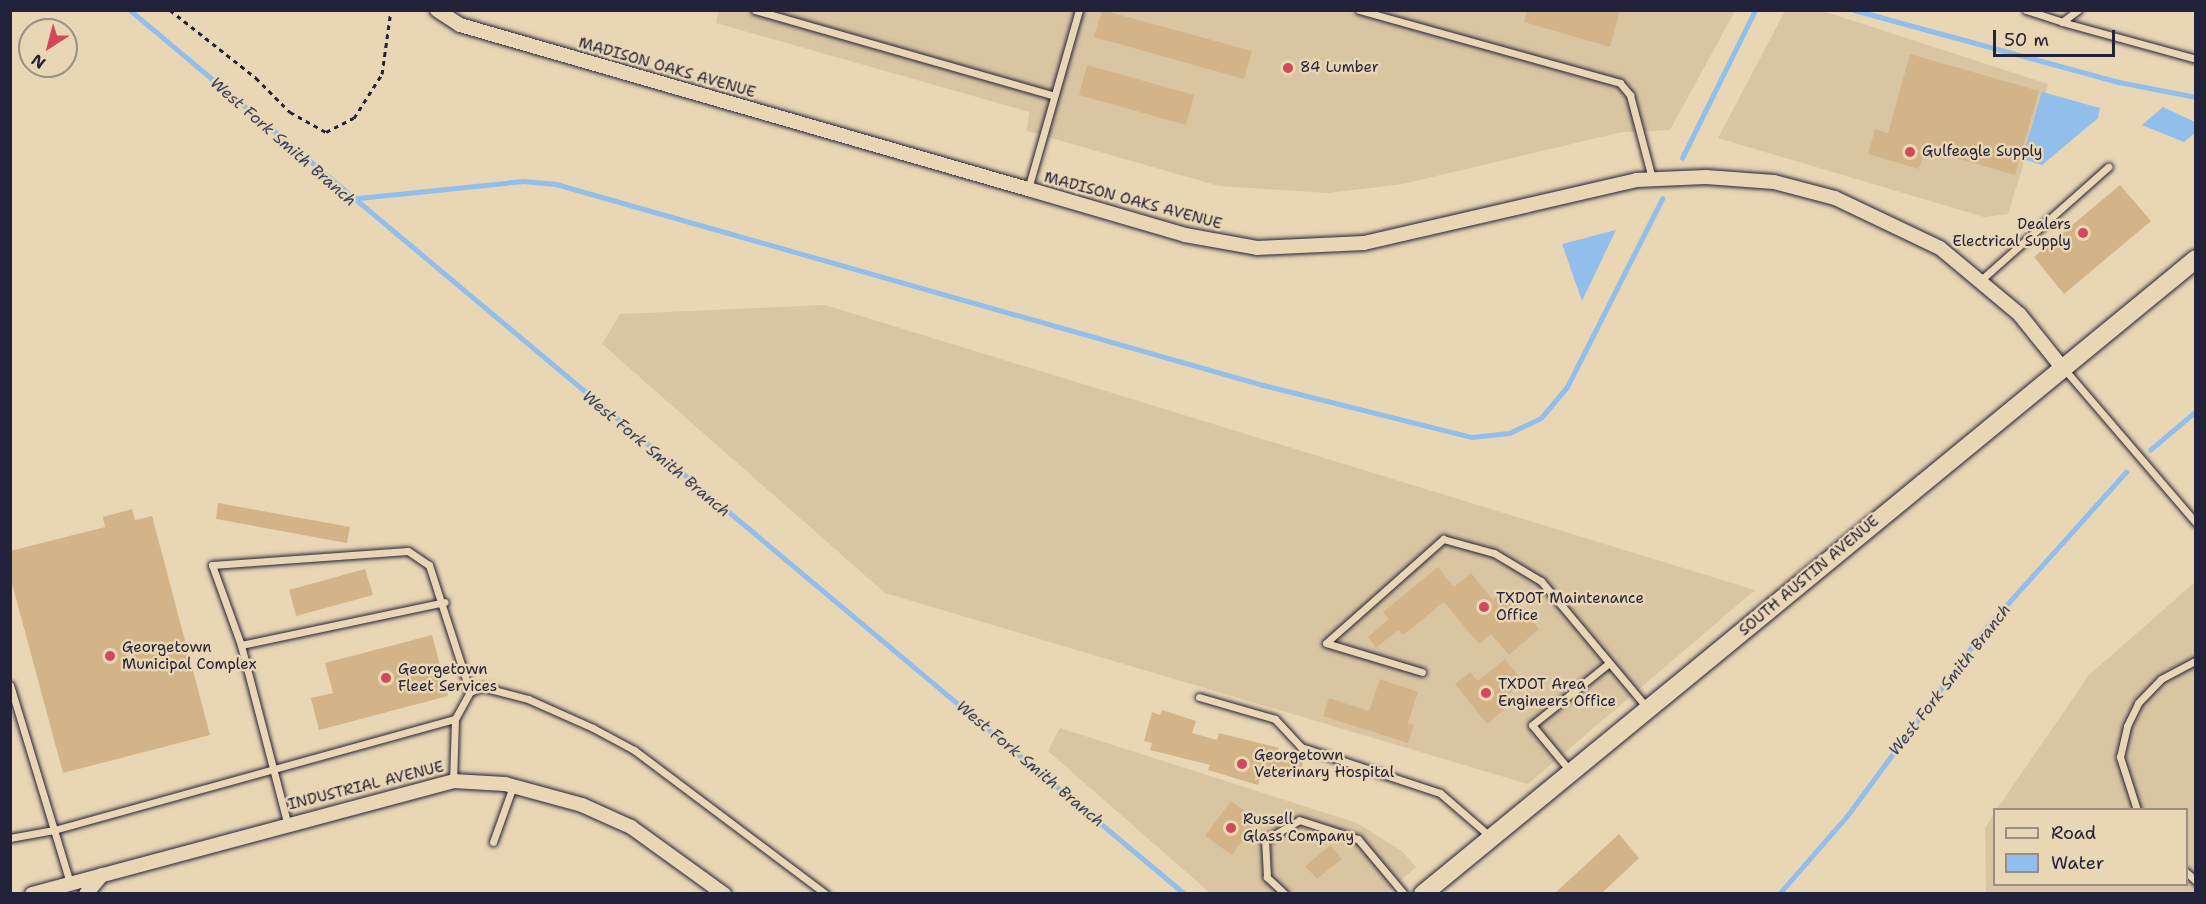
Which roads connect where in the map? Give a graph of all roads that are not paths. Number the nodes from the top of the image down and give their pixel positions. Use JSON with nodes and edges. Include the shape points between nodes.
{"nodes":[{"id":1,"x":437,"y":10,"type":"edge"},
{"id":2,"x":755,"y":10,"type":"edge"},
{"id":3,"x":1079,"y":10,"type":"edge"},
{"id":4,"x":1359,"y":10,"type":"edge"},
{"id":5,"x":2026,"y":10,"type":"edge"},
{"id":6,"x":2078,"y":10,"type":"edge"},
{"id":7,"x":2062,"y":21,"type":"junction"},
{"id":8,"x":2196,"y":59,"type":"edge"},
{"id":9,"x":1054,"y":96,"type":"junction"},
{"id":10,"x":2108,"y":167,"type":"dead end"},
{"id":11,"x":1652,"y":178,"type":"junction"},
{"id":12,"x":1028,"y":189,"type":"junction"},
{"id":13,"x":2196,"y":260,"type":"edge"},
{"id":14,"x":1982,"y":279,"type":"junction"},
{"id":15,"x":2064,"y":370,"type":"junction"},
{"id":16,"x":2196,"y":523,"type":"edge"},
{"id":17,"x":445,"y":602,"type":"junction"},
{"id":18,"x":241,"y":645,"type":"junction"},
{"id":19,"x":2196,"y":660,"type":"edge"},
{"id":20,"x":1609,"y":663,"type":"junction"},
{"id":21,"x":1422,"y":672,"type":"dead end"},
{"id":22,"x":10,"y":685,"type":"edge"},
{"id":23,"x":470,"y":692,"type":"junction"},
{"id":24,"x":1199,"y":697,"type":"dead end"},
{"id":25,"x":1648,"y":709,"type":"junction"},
{"id":26,"x":455,"y":719,"type":"junction"},
{"id":27,"x":273,"y":771,"type":"junction"},
{"id":28,"x":1571,"y":772,"type":"junction"},
{"id":29,"x":453,"y":781,"type":"junction"},
{"id":30,"x":513,"y":786,"type":"junction"},
{"id":31,"x":2136,"y":808,"type":"edge"},
{"id":32,"x":287,"y":822,"type":"junction"},
{"id":33,"x":54,"y":830,"type":"junction"},
{"id":34,"x":1491,"y":837,"type":"junction"},
{"id":35,"x":10,"y":838,"type":"edge"},
{"id":36,"x":494,"y":842,"type":"dead end"},
{"id":37,"x":104,"y":873,"type":"junction"},
{"id":38,"x":70,"y":883,"type":"junction"},
{"id":39,"x":32,"y":894,"type":"edge"},
{"id":40,"x":86,"y":894,"type":"edge"},
{"id":41,"x":724,"y":894,"type":"edge"},
{"id":42,"x":826,"y":894,"type":"edge"},
{"id":43,"x":1286,"y":894,"type":"edge"},
{"id":44,"x":1404,"y":894,"type":"edge"},
{"id":45,"x":1423,"y":894,"type":"edge"}],
"edges":[{"from":1,"to":12,"type":"street","name":"MADISON OAKS AVENUE","via":[[460,25]]},
{"from":2,"to":9,"type":"lane"},
{"from":3,"to":9,"type":"lane"},
{"from":4,"to":11,"type":"lane","via":[[1620,82],[1630,95]]},
{"from":5,"to":7,"type":"lane"},
{"from":6,"to":7,"type":"lane"},
{"from":7,"to":8,"type":"lane"},
{"from":9,"to":12,"type":"lane"},
{"from":10,"to":14,"type":"lane"},
{"from":11,"to":12,"type":"street","name":"MADISON OAKS AVENUE","via":[[1364,243],[1294,249],[1203,239]]},
{"from":11,"to":14,"type":"street","name":"MADISON OAKS AVENUE","via":[[1738,178],[1835,198],[1930,243]]},
{"from":13,"to":15,"type":"main road","name":"SOUTH AUSTIN AVENUE"},
{"from":14,"to":15,"type":"street","name":"MADISON OAKS AVENUE"},
{"from":15,"to":16,"type":"lane"},
{"from":15,"to":25,"type":"main road","name":"SOUTH AUSTIN AVENUE"},
{"from":17,"to":18,"type":"lane"},
{"from":17,"to":18,"type":"lane","via":[[429,565],[408,551],[212,565]]},
{"from":17,"to":23,"type":"lane"},
{"from":18,"to":27,"type":"lane"},
{"from":19,"to":31,"type":"lane","via":[[2161,679],[2138,703],[2127,726],[2120,757]]},
{"from":20,"to":21,"type":"lane","via":[[1528,570],[1443,538],[1326,643]]},
{"from":20,"to":25,"type":"lane"},
{"from":20,"to":28,"type":"lane","via":[[1532,725]]},
{"from":22,"to":33,"type":"lane"},
{"from":23,"to":26,"type":"lane"},
{"from":23,"to":42,"type":"lane","via":[[482,687],[528,699],[634,750]]},
{"from":24,"to":34,"type":"lane","via":[[1275,719],[1301,747],[1440,793]]},
{"from":25,"to":28,"type":"main road","name":"SOUTH AUSTIN AVENUE"},
{"from":26,"to":27,"type":"lane"},
{"from":26,"to":29,"type":"lane"},
{"from":27,"to":32,"type":"lane"},
{"from":27,"to":33,"type":"lane"},
{"from":28,"to":34,"type":"main road","name":"SOUTH AUSTIN AVENUE"},
{"from":29,"to":30,"type":"street","name":"INDUSTRIAL AVENUE"},
{"from":29,"to":32,"type":"street","name":"INDUSTRIAL AVENUE"},
{"from":30,"to":36,"type":"lane"},
{"from":30,"to":41,"type":"street","name":"INDUSTRIAL AVENUE","via":[[582,805],[631,826]]},
{"from":32,"to":37,"type":"street","name":"INDUSTRIAL AVENUE"},
{"from":33,"to":35,"type":"lane"},
{"from":33,"to":38,"type":"lane"},
{"from":34,"to":45,"type":"main road","name":"SOUTH AUSTIN AVENUE"},
{"from":37,"to":38,"type":"street","name":"INDUSTRIAL AVENUE"},
{"from":37,"to":40,"type":"street"},
{"from":38,"to":39,"type":"street","name":"INDUSTRIAL AVENUE"},
{"from":43,"to":44,"type":"lane","via":[[1267,877],[1265,840],[1299,820],[1358,839]]}]}
